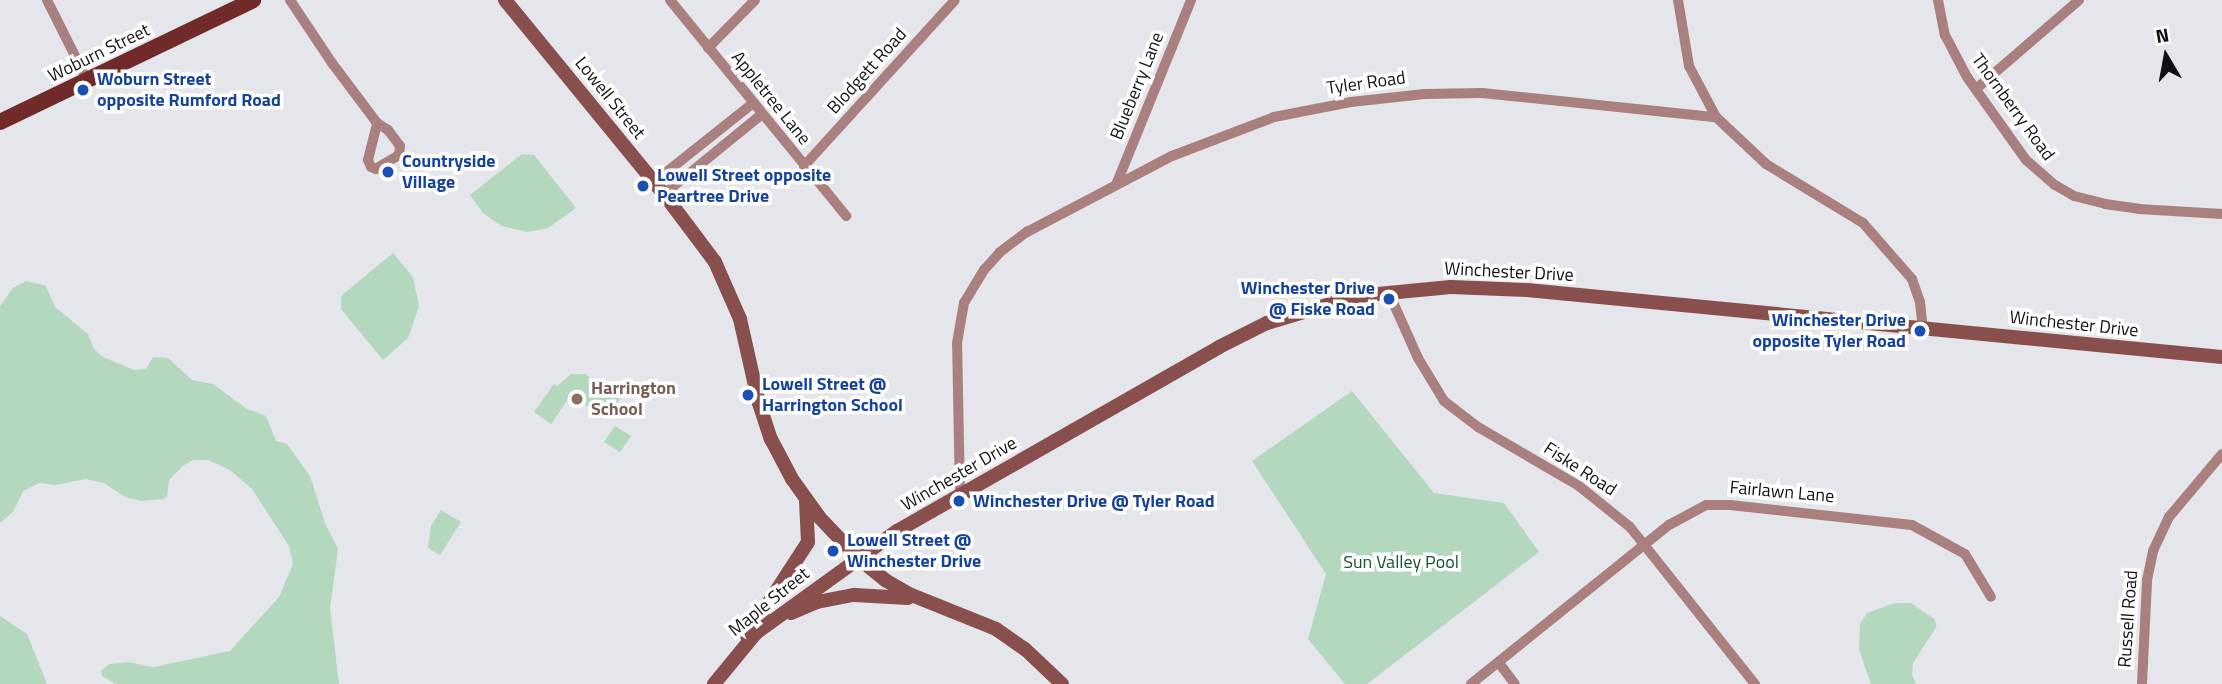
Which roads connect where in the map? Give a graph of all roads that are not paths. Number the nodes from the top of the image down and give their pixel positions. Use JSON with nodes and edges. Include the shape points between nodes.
{"nodes":[{"id":1,"x":47,"y":0,"type":"edge"},
{"id":2,"x":253,"y":0,"type":"edge"},
{"id":3,"x":290,"y":0,"type":"edge"},
{"id":4,"x":505,"y":0,"type":"edge"},
{"id":5,"x":670,"y":0,"type":"edge"},
{"id":6,"x":755,"y":0,"type":"edge"},
{"id":7,"x":956,"y":0,"type":"edge"},
{"id":8,"x":1191,"y":0,"type":"edge"},
{"id":9,"x":1678,"y":0,"type":"edge"},
{"id":10,"x":1938,"y":0,"type":"edge"},
{"id":11,"x":2079,"y":0,"type":"edge"},
{"id":12,"x":708,"y":48,"type":"junction"},
{"id":13,"x":87,"y":80,"type":"junction"},
{"id":14,"x":1976,"y":89,"type":"junction"},
{"id":15,"x":752,"y":104,"type":"junction"},
{"id":16,"x":761,"y":116,"type":"junction"},
{"id":17,"x":1716,"y":117,"type":"junction"},
{"id":18,"x":0,"y":122,"type":"edge"},
{"id":19,"x":377,"y":122,"type":"dead end"},
{"id":20,"x":804,"y":166,"type":"junction"},
{"id":21,"x":654,"y":182,"type":"junction"},
{"id":22,"x":1116,"y":185,"type":"junction"},
{"id":23,"x":664,"y":194,"type":"junction"},
{"id":24,"x":2222,"y":214,"type":"edge"},
{"id":25,"x":846,"y":216,"type":"dead end"},
{"id":26,"x":1388,"y":291,"type":"junction"},
{"id":27,"x":1923,"y":329,"type":"junction"},
{"id":28,"x":2222,"y":357,"type":"edge"},
{"id":29,"x":2222,"y":454,"type":"edge"},
{"id":30,"x":960,"y":495,"type":"junction"},
{"id":31,"x":805,"y":499,"type":"junction"},
{"id":32,"x":1644,"y":545,"type":"junction"},
{"id":33,"x":858,"y":558,"type":"junction"},
{"id":34,"x":1991,"y":597,"type":"dead end"},
{"id":35,"x":953,"y":611,"type":"junction"},
{"id":36,"x":756,"y":633,"type":"junction"},
{"id":37,"x":739,"y":650,"type":"junction"},
{"id":38,"x":1499,"y":663,"type":"junction"},
{"id":39,"x":714,"y":684,"type":"edge"},
{"id":40,"x":1062,"y":684,"type":"edge"},
{"id":41,"x":1471,"y":684,"type":"edge"},
{"id":42,"x":1515,"y":684,"type":"edge"},
{"id":43,"x":1755,"y":684,"type":"edge"},
{"id":44,"x":2142,"y":684,"type":"edge"}],
"edges":[{"from":1,"to":13,"type":"street"},
{"from":2,"to":13,"type":"main road","name":"Woburn Street"},
{"from":3,"to":19,"type":"street"},
{"from":4,"to":21,"type":"main road","name":"Lowell Street"},
{"from":5,"to":12,"type":"street","name":"Appletree Lane"},
{"from":6,"to":12,"type":"street"},
{"from":7,"to":20,"type":"street","name":"Blodgett Road"},
{"from":8,"to":22,"type":"street","name":"Blueberry Lane"},
{"from":9,"to":17,"type":"street","via":[[1689,66]]},
{"from":10,"to":14,"type":"street","name":"Thornberry Road","via":[[1945,35]]},
{"from":11,"to":14,"type":"street"},
{"from":12,"to":15,"type":"street","name":"Appletree Lane"},
{"from":13,"to":18,"type":"main road","name":"Woburn Street"},
{"from":14,"to":24,"type":"street","name":"Thornberry Road","via":[[2026,160],[2055,186],[2074,195],[2138,209]]},
{"from":15,"to":16,"type":"street","name":"Appletree Lane"},
{"from":15,"to":21,"type":"street"},
{"from":16,"to":20,"type":"street","name":"Appletree Lane"},
{"from":16,"to":23,"type":"street"},
{"from":17,"to":22,"type":"street","name":"Tyler Road","via":[[1482,93],[1400,96],[1274,117],[1172,156]]},
{"from":17,"to":27,"type":"street","via":[[1766,164],[1863,223],[1912,279]]},
{"from":20,"to":25,"type":"street","name":"Appletree Lane"},
{"from":21,"to":23,"type":"main road","name":"Lowell Street"},
{"from":22,"to":30,"type":"street","name":"Tyler Road","via":[[1027,232],[1000,252],[964,303],[957,343]]},
{"from":23,"to":31,"type":"main road","name":"Lowell Street","via":[[713,258],[730,291],[764,421]]},
{"from":26,"to":27,"type":"main road","name":"Winchester Drive","via":[[1451,287],[1527,290]]},
{"from":26,"to":30,"type":"main road","name":"Winchester Drive","via":[[1267,323]]},
{"from":26,"to":32,"type":"street","name":"Fiske Road","via":[[1423,368],[1444,401],[1478,427],[1606,505]]},
{"from":27,"to":28,"type":"main road","name":"Winchester Drive"},
{"from":29,"to":44,"type":"street","name":"Russell Road","via":[[2175,508],[2154,546],[2148,572]]},
{"from":30,"to":33,"type":"main road","name":"Winchester Drive"},
{"from":31,"to":33,"type":"main road","name":"Lowell Street"},
{"from":31,"to":37,"type":"main road","via":[[808,542]]},
{"from":32,"to":34,"type":"street","name":"Fairlawn Lane","via":[[1682,515],[1710,505],[1889,521],[1923,530],[1962,551]]},
{"from":32,"to":38,"type":"street","name":"Fairlawn Lane"},
{"from":32,"to":43,"type":"street","name":"Fiske Road"},
{"from":33,"to":35,"type":"main road","name":"Lowell Street","via":[[902,591]]},
{"from":33,"to":36,"type":"main road","name":"Maple Street"},
{"from":35,"to":36,"type":"main road","via":[[899,596],[854,595],[805,607]]},
{"from":35,"to":40,"type":"main road","name":"Lowell Street","via":[[1009,637]]},
{"from":36,"to":37,"type":"main road","name":"Maple Street"},
{"from":37,"to":39,"type":"main road","name":"Maple Street"},
{"from":38,"to":41,"type":"street","name":"Fairlawn Lane"},
{"from":38,"to":42,"type":"street"}]}
